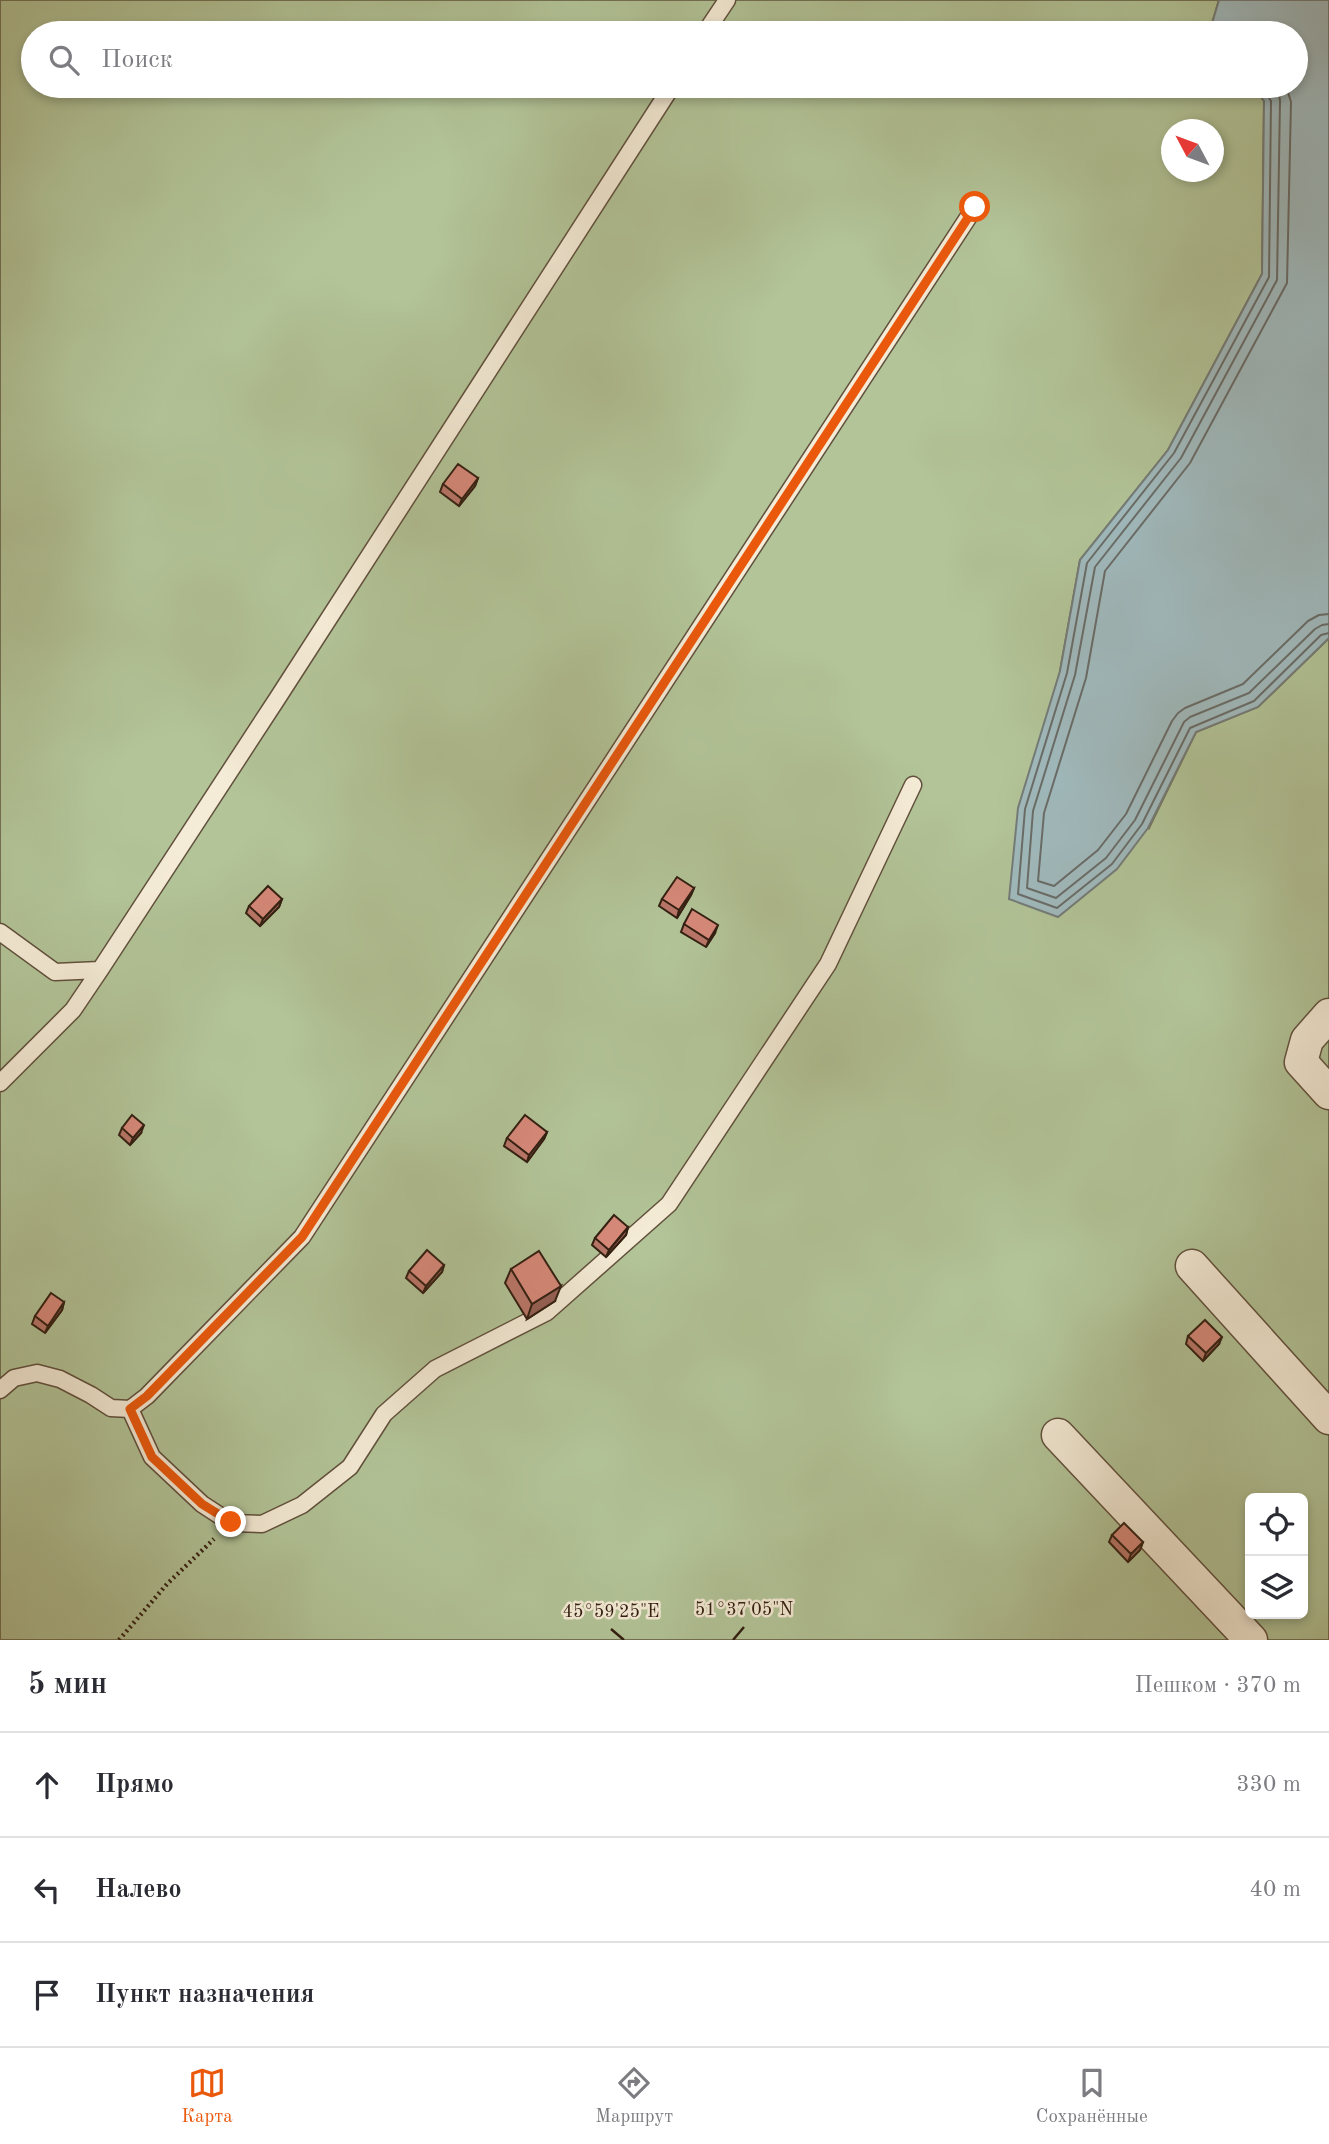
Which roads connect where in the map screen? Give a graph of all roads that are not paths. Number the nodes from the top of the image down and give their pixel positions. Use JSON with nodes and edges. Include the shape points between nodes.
{"nodes":[{"id":1,"x":727,"y":0,"type":"edge"},
{"id":2,"x":713,"y":21,"type":"edge"},
{"id":3,"x":664,"y":98,"type":"edge"},
{"id":4,"x":975,"y":207,"type":"dead end"},
{"id":5,"x":913,"y":785,"type":"dead end"},
{"id":6,"x":0,"y":932,"type":"edge"},
{"id":7,"x":100,"y":970,"type":"junction"},
{"id":8,"x":1329,"y":1015,"type":"edge"},
{"id":9,"x":0,"y":1083,"type":"edge"},
{"id":10,"x":1329,"y":1093,"type":"edge"},
{"id":11,"x":1192,"y":1266,"type":"dead end"},
{"id":12,"x":0,"y":1390,"type":"edge"},
{"id":13,"x":130,"y":1409,"type":"junction"},
{"id":14,"x":1329,"y":1418,"type":"edge"},
{"id":15,"x":1058,"y":1435,"type":"dead end"},
{"id":16,"x":1251,"y":1640,"type":"edge"}],
"edges":[{"from":1,"to":2,"type":"lane"},
{"from":3,"to":7,"type":"lane"},
{"from":4,"to":13,"type":"lane","via":[[302,1237]]},
{"from":5,"to":13,"type":"lane","via":[[828,964],[668,1204],[547,1312],[435,1369],[384,1414],[350,1467],[302,1505],[262,1524],[231,1522],[202,1504],[152,1457]]},
{"from":6,"to":7,"type":"lane","via":[[55,972]]},
{"from":7,"to":9,"type":"lane","via":[[73,1010]]},
{"from":8,"to":10,"type":"street","via":[[1307,1040],[1301,1062]]},
{"from":11,"to":14,"type":"street"},
{"from":12,"to":13,"type":"lane","via":[[14,1378],[37,1373],[60,1379],[111,1408]]},
{"from":15,"to":16,"type":"street"}]}
